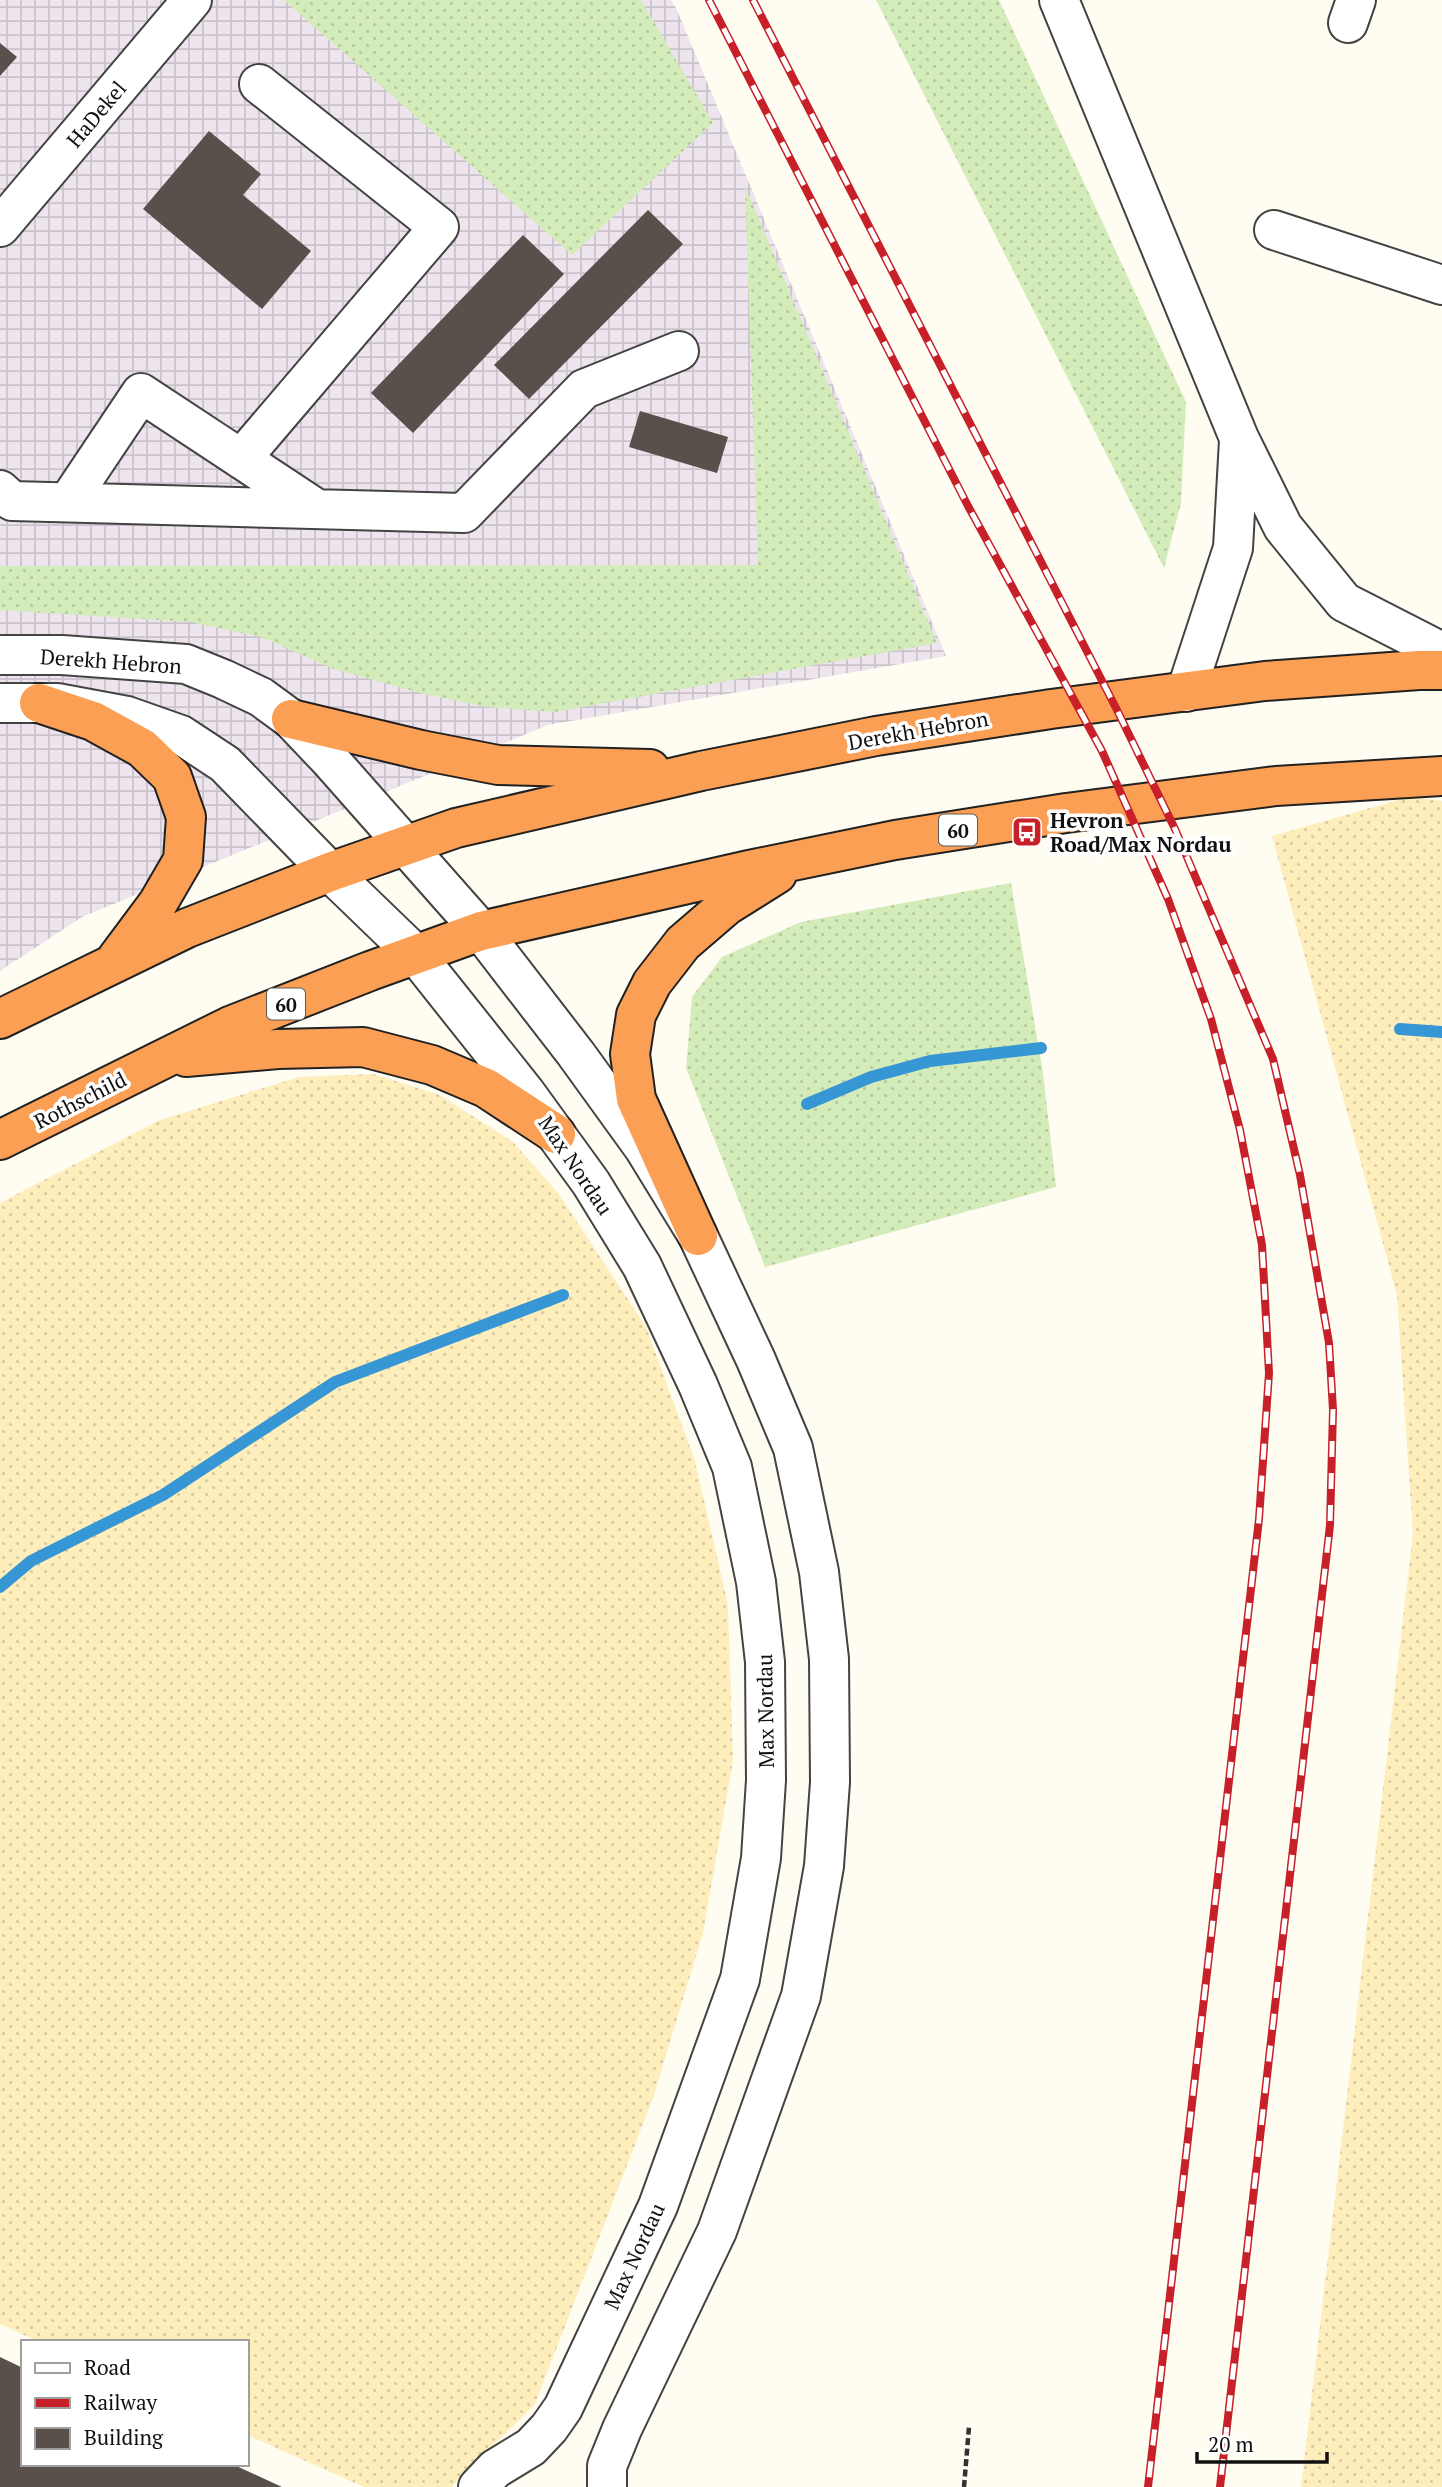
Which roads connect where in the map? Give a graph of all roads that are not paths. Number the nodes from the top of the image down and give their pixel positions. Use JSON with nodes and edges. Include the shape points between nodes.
{"nodes":[{"id":1,"x":192,"y":0,"type":"edge"},
{"id":2,"x":1059,"y":0,"type":"edge"},
{"id":3,"x":259,"y":84,"type":"dead end"},
{"id":4,"x":0,"y":227,"type":"edge"},
{"id":5,"x":1274,"y":230,"type":"dead end"},
{"id":6,"x":1442,"y":285,"type":"edge"},
{"id":7,"x":679,"y":352,"type":"dead end"},
{"id":8,"x":1239,"y":438,"type":"junction"},
{"id":9,"x":242,"y":459,"type":"junction"},
{"id":10,"x":0,"y":490,"type":"edge"},
{"id":11,"x":68,"y":502,"type":"junction"},
{"id":12,"x":317,"y":509,"type":"junction"},
{"id":13,"x":1442,"y":652,"type":"edge"},
{"id":14,"x":0,"y":655,"type":"edge"},
{"id":15,"x":1442,"y":670,"type":"edge"},
{"id":16,"x":1186,"y":692,"type":"junction"},
{"id":17,"x":0,"y":703,"type":"edge"},
{"id":18,"x":39,"y":704,"type":"junction"},
{"id":19,"x":291,"y":719,"type":"junction"},
{"id":20,"x":701,"y":771,"type":"junction"},
{"id":21,"x":1442,"y":776,"type":"edge"},
{"id":22,"x":405,"y":846,"type":"junction"},
{"id":23,"x":798,"y":860,"type":"junction"},
{"id":24,"x":330,"y":872,"type":"junction"},
{"id":25,"x":481,"y":931,"type":"junction"},
{"id":26,"x":416,"y":955,"type":"junction"},
{"id":27,"x":113,"y":964,"type":"junction"},
{"id":28,"x":0,"y":1019,"type":"edge"},
{"id":29,"x":160,"y":1060,"type":"junction"},
{"id":30,"x":556,"y":1134,"type":"junction"},
{"id":31,"x":0,"y":1140,"type":"edge"},
{"id":32,"x":698,"y":1236,"type":"junction"},
{"id":33,"x":557,"y":2416,"type":"junction"},
{"id":34,"x":616,"y":2443,"type":"junction"},
{"id":35,"x":478,"y":2487,"type":"edge"},
{"id":36,"x":607,"y":2487,"type":"edge"}],
"edges":[{"from":1,"to":4,"type":"street","name":"HaDekel"},
{"from":2,"to":8,"type":"street"},
{"from":3,"to":9,"type":"street","via":[[439,227]]},
{"from":5,"to":6,"type":"street"},
{"from":7,"to":12,"type":"street","via":[[583,389],[464,513]]},
{"from":8,"to":13,"type":"street","via":[[1283,527],[1344,602]]},
{"from":8,"to":16,"type":"street","via":[[1233,548]]},
{"from":9,"to":11,"type":"street","via":[[141,393]]},
{"from":9,"to":12,"type":"street"},
{"from":10,"to":11,"type":"street","via":[[12,501]]},
{"from":11,"to":12,"type":"street"},
{"from":14,"to":19,"type":"street","name":"Derekh Hebron","via":[[186,664],[261,697]]},
{"from":15,"to":16,"type":"highway","name":"Derekh Hebron","via":[[1265,681]]},
{"from":16,"to":20,"type":"highway","name":"Derekh Hebron","via":[[876,736]]},
{"from":17,"to":18,"type":"street"},
{"from":18,"to":24,"type":"street","via":[[127,716],[181,735],[225,764]]},
{"from":18,"to":27,"type":"highway","via":[[93,721],[142,748],[172,777],[186,817],[183,860]]},
{"from":19,"to":20,"type":"highway","via":[[498,765]]},
{"from":19,"to":22,"type":"street","name":"Derekh Hebron"},
{"from":20,"to":22,"type":"highway","name":"Derekh Hebron","via":[[456,828]]},
{"from":21,"to":23,"type":"highway","number":"60","via":[[1276,786],[1092,810]]},
{"from":22,"to":24,"type":"highway","name":"Derekh Hebron"},
{"from":22,"to":25,"type":"street","name":"Derekh Hebron"},
{"from":23,"to":25,"type":"highway","number":"60"},
{"from":23,"to":32,"type":"highway","via":[[726,906],[682,943],[652,983],[636,1015],[630,1054],[636,1099]]},
{"from":24,"to":26,"type":"street"},
{"from":24,"to":27,"type":"highway","name":"Derekh Hebron","via":[[187,928]]},
{"from":25,"to":26,"type":"highway","number":"60"},
{"from":25,"to":32,"type":"street","via":[[644,1148]]},
{"from":26,"to":29,"type":"highway","number":"60","via":[[230,1026]]},
{"from":26,"to":30,"type":"street","name":"Max Nordau"},
{"from":27,"to":28,"type":"highway"},
{"from":29,"to":30,"type":"highway","via":[[363,1047],[432,1065],[486,1088]]},
{"from":29,"to":31,"type":"highway","name":"Rothschild","number":"60"},
{"from":30,"to":33,"type":"street","name":"Max Nordau","via":[[642,1266],[732,1467],[756,1582],[765,1662],[766,1780],[761,1858],[740,1979],[658,2206]]},
{"from":32,"to":34,"type":"street","via":[[793,1448],[819,1572],[829,1659],[830,1782],[824,1866],[802,1996],[717,2231]]},
{"from":33,"to":34,"type":"street","via":[[591,2420]]},
{"from":33,"to":35,"type":"street","name":"Max Nordau","via":[[531,2447],[495,2469]]},
{"from":34,"to":36,"type":"street","via":[[607,2466]]}]}
